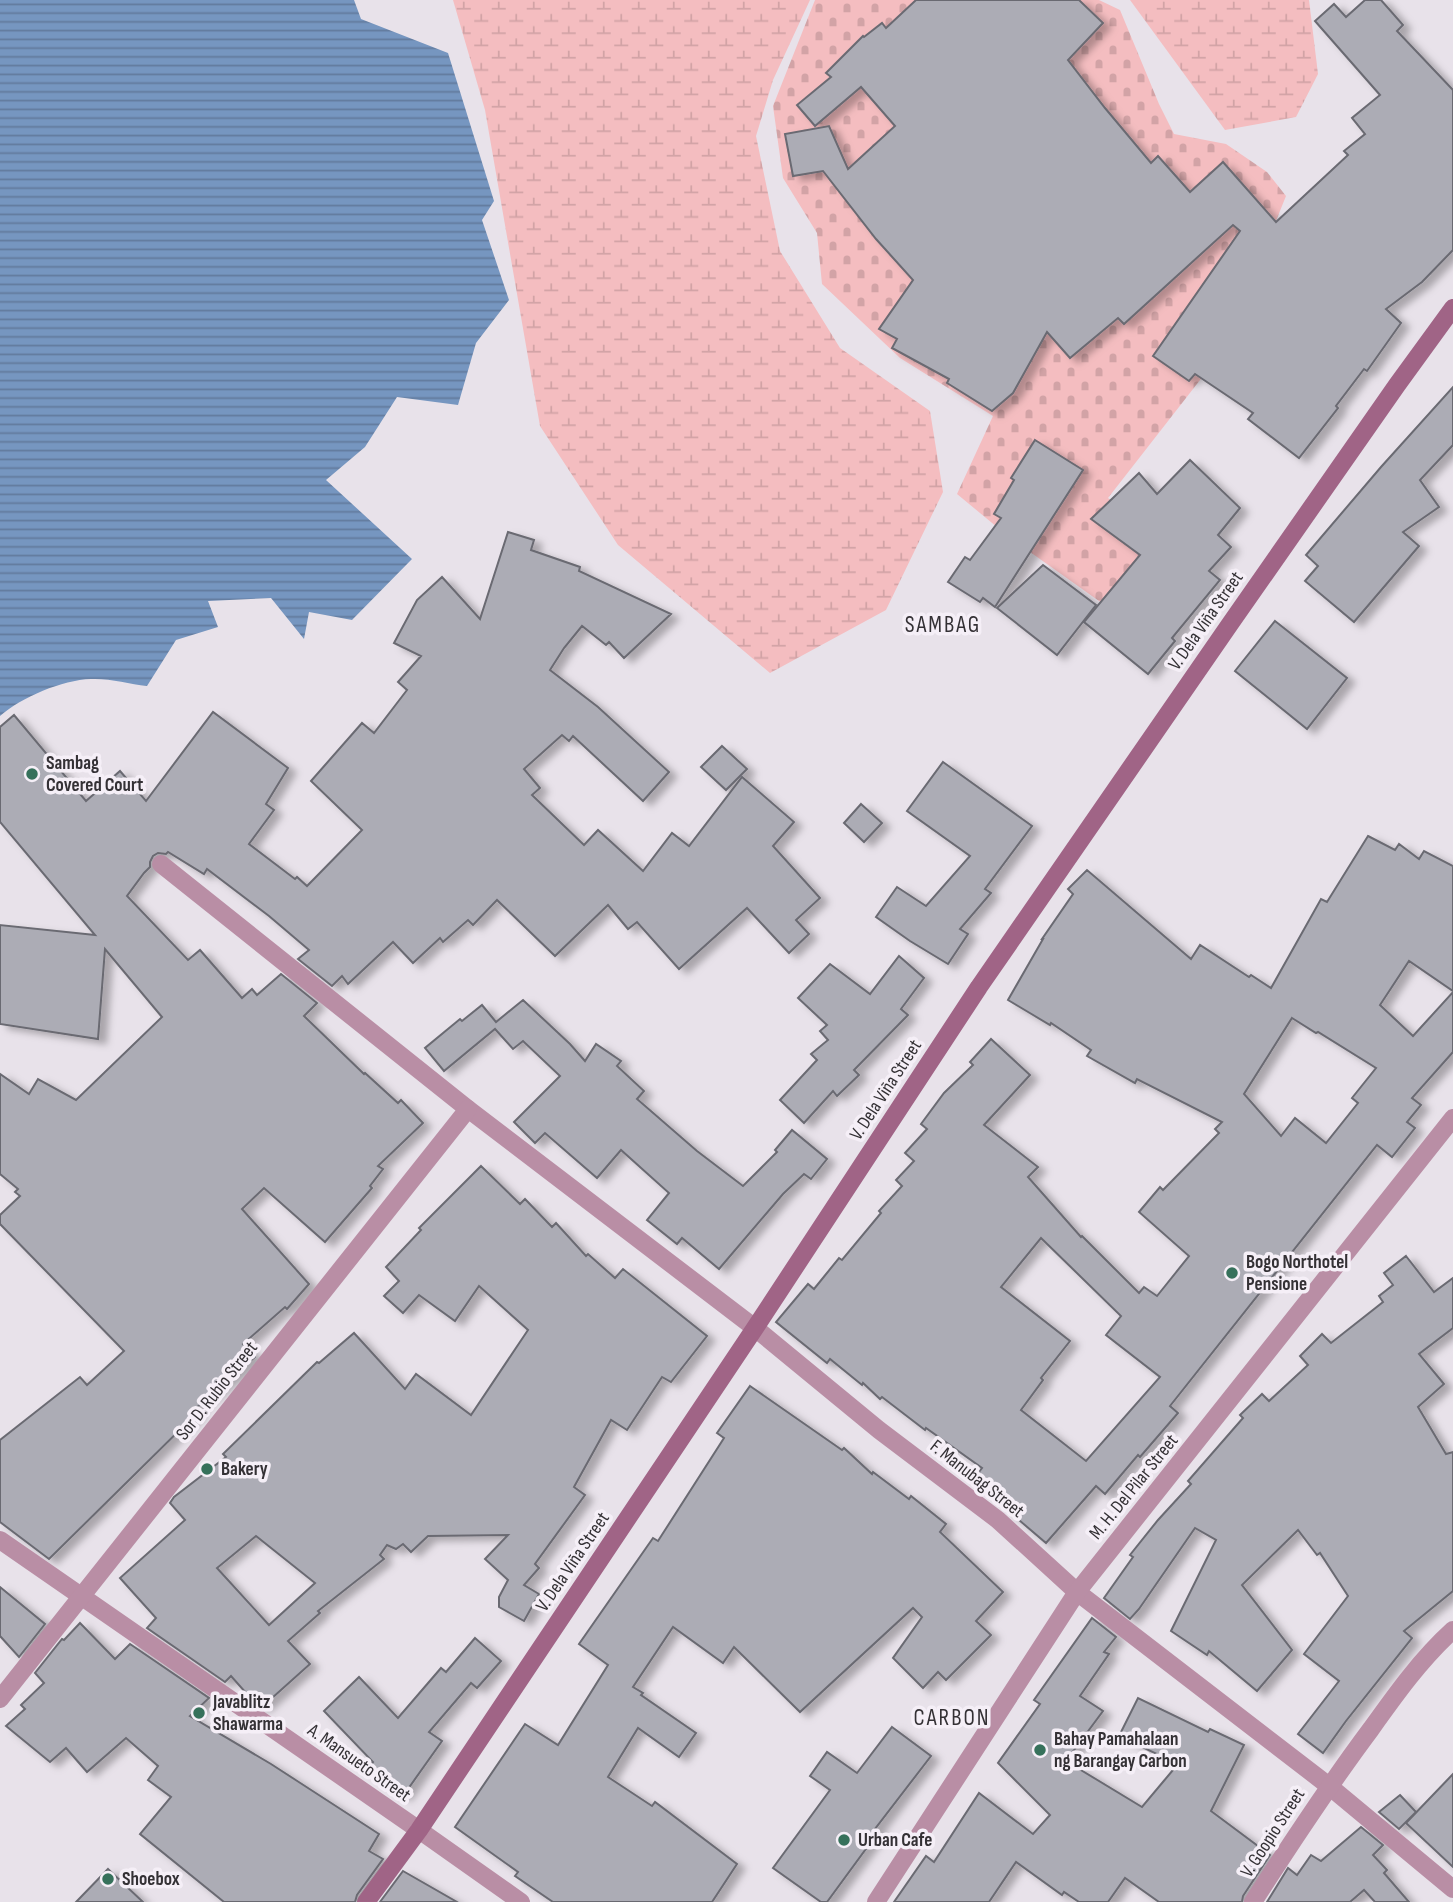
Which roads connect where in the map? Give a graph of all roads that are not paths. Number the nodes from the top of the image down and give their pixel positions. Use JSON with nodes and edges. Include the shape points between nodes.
{"nodes":[{"id":1,"x":1453,"y":308,"type":"edge"},
{"id":2,"x":161,"y":864,"type":"dead end"},
{"id":3,"x":468,"y":1109,"type":"junction"},
{"id":4,"x":1453,"y":1118,"type":"edge"},
{"id":5,"x":755,"y":1328,"type":"junction"},
{"id":6,"x":0,"y":1540,"type":"edge"},
{"id":7,"x":1077,"y":1591,"type":"junction"},
{"id":8,"x":82,"y":1596,"type":"junction"},
{"id":9,"x":1453,"y":1630,"type":"edge"},
{"id":10,"x":0,"y":1699,"type":"edge"},
{"id":11,"x":1329,"y":1786,"type":"junction"},
{"id":12,"x":419,"y":1830,"type":"junction"},
{"id":13,"x":1453,"y":1889,"type":"edge"},
{"id":14,"x":366,"y":1902,"type":"edge"},
{"id":15,"x":521,"y":1902,"type":"edge"},
{"id":16,"x":876,"y":1902,"type":"edge"},
{"id":17,"x":1253,"y":1902,"type":"edge"}],
"edges":[{"from":1,"to":5,"type":"main road","name":"V. Dela Viña Street","via":[[979,987]]},
{"from":2,"to":3,"type":"street","name":"F. Manubag Street"},
{"from":3,"to":5,"type":"street","name":"F. Manubag Street"},
{"from":3,"to":8,"type":"street","name":"Sor D. Rubio Street"},
{"from":4,"to":7,"type":"street","name":"M. H. Del Pilar Street"},
{"from":5,"to":7,"type":"street","name":"F. Manubag Street","via":[[998,1520]]},
{"from":5,"to":12,"type":"main road","name":"V. Dela Viña Street"},
{"from":6,"to":8,"type":"street","name":"A. Mansueto Street"},
{"from":7,"to":11,"type":"street","name":"F. Manubag Street"},
{"from":7,"to":16,"type":"street","name":"M. H. Del Pilar Street"},
{"from":8,"to":10,"type":"street","name":"Sor D. Rubio Street"},
{"from":8,"to":12,"type":"street","name":"A. Mansueto Street"},
{"from":9,"to":11,"type":"street","name":"V. Goopio Street","via":[[1398,1692]]},
{"from":11,"to":13,"type":"street","name":"F. Manubag Street"},
{"from":11,"to":17,"type":"street","name":"V. Goopio Street"},
{"from":12,"to":14,"type":"main road","name":"V. Dela Viña Street"},
{"from":12,"to":15,"type":"street","name":"A. Mansueto Street"}]}
